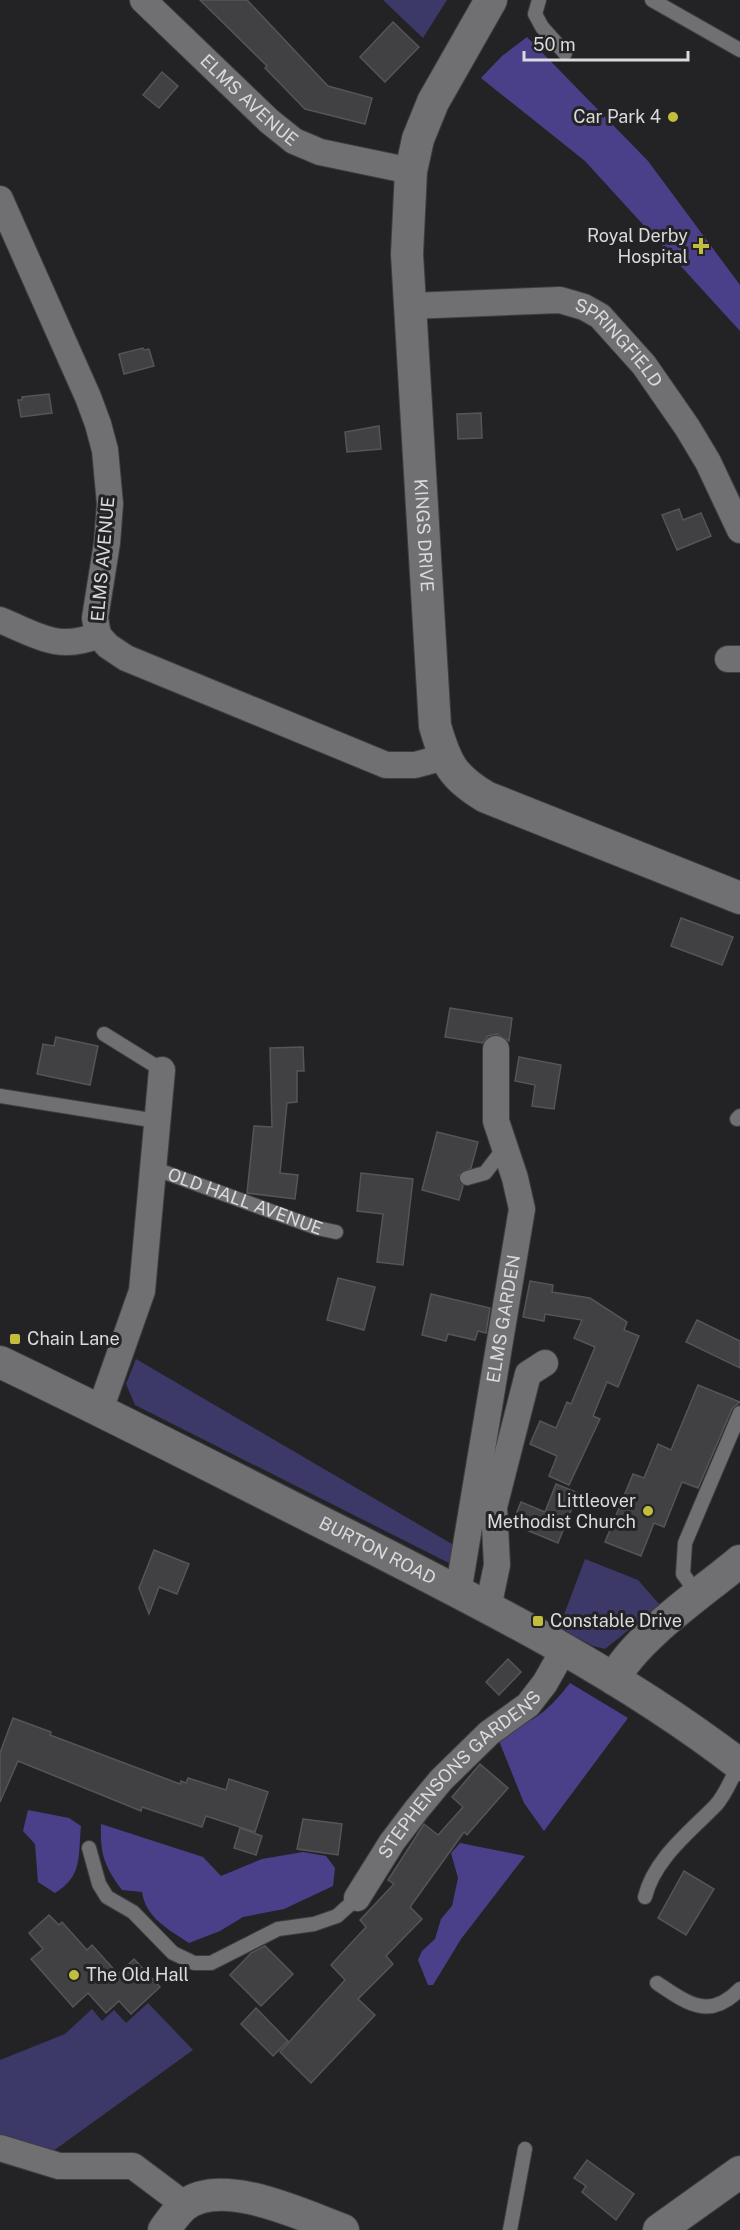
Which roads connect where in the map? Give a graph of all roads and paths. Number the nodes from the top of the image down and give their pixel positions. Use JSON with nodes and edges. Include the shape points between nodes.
{"nodes":[{"id":1,"x":143,"y":0,"type":"edge"},
{"id":2,"x":491,"y":0,"type":"edge"},
{"id":3,"x":539,"y":0,"type":"edge"},
{"id":4,"x":652,"y":0,"type":"edge"},
{"id":5,"x":740,"y":50,"type":"edge"},
{"id":6,"x":566,"y":53,"type":"dead end"},
{"id":7,"x":411,"y":171,"type":"junction"},
{"id":8,"x":0,"y":199,"type":"edge"},
{"id":9,"x":410,"y":306,"type":"junction"},
{"id":10,"x":740,"y":530,"type":"edge"},
{"id":11,"x":0,"y":620,"type":"edge"},
{"id":12,"x":98,"y":635,"type":"junction"},
{"id":13,"x":445,"y":757,"type":"junction"},
{"id":14,"x":740,"y":898,"type":"edge"},
{"id":15,"x":104,"y":1034,"type":"dead end"},
{"id":16,"x":496,"y":1049,"type":"dead end"},
{"id":17,"x":162,"y":1070,"type":"joint"},
{"id":18,"x":0,"y":1096,"type":"edge"},
{"id":19,"x":158,"y":1121,"type":"junction"},
{"id":20,"x":505,"y":1147,"type":"junction"},
{"id":21,"x":153,"y":1168,"type":"junction"},
{"id":22,"x":467,"y":1178,"type":"dead end"},
{"id":23,"x":336,"y":1232,"type":"dead end"},
{"id":24,"x":0,"y":1362,"type":"edge"},
{"id":25,"x":545,"y":1363,"type":"dead end"},
{"id":26,"x":100,"y":1410,"type":"junction"},
{"id":27,"x":740,"y":1413,"type":"edge"},
{"id":28,"x":740,"y":1561,"type":"edge"},
{"id":29,"x":458,"y":1593,"type":"junction"},
{"id":30,"x":699,"y":1596,"type":"junction"},
{"id":31,"x":488,"y":1608,"type":"junction"},
{"id":32,"x":563,"y":1651,"type":"junction"},
{"id":33,"x":614,"y":1679,"type":"junction"},
{"id":34,"x":740,"y":1765,"type":"edge"},
{"id":35,"x":89,"y":1848,"type":"dead end"},
{"id":36,"x":645,"y":1897,"type":"dead end"},
{"id":37,"x":357,"y":1898,"type":"joint"},
{"id":38,"x":657,"y":1983,"type":"dead end"},
{"id":39,"x":740,"y":1989,"type":"edge"},
{"id":40,"x":0,"y":2148,"type":"edge"},
{"id":41,"x":525,"y":2149,"type":"dead end"},
{"id":42,"x":740,"y":2172,"type":"edge"},
{"id":43,"x":185,"y":2205,"type":"junction"},
{"id":44,"x":164,"y":2230,"type":"edge"},
{"id":45,"x":344,"y":2230,"type":"edge"},
{"id":46,"x":510,"y":2230,"type":"edge"},
{"id":47,"x":659,"y":2230,"type":"edge"}],
"edges":[{"from":1,"to":7,"type":"street","name":"ELMS AVENUE","via":[[294,141],[320,152]]},
{"from":2,"to":7,"type":"street","name":"KINGS DRIVE","via":[[433,102],[418,139]]},
{"from":3,"to":6,"type":"lane","via":[[535,14]]},
{"from":4,"to":5,"type":"lane"},
{"from":7,"to":9,"type":"street","name":"KINGS DRIVE","via":[[407,243]]},
{"from":8,"to":12,"type":"street","name":"ELMS AVENUE","via":[[88,397],[105,450],[110,504],[95,618]]},
{"from":9,"to":10,"type":"street","name":"SPRINGFIELD","via":[[560,300],[600,316],[644,365],[687,427]]},
{"from":9,"to":13,"type":"street","name":"KINGS DRIVE","via":[[435,726]]},
{"from":11,"to":12,"type":"street","via":[[69,644]]},
{"from":12,"to":13,"type":"street","name":"ELMS AVENUE","via":[[126,658],[386,765],[415,765]]},
{"from":13,"to":14,"type":"street","name":"KINGS DRIVE","via":[[463,783],[486,797]]},
{"from":15,"to":17,"type":"lane"},
{"from":16,"to":20,"type":"street","name":"ELMS GARDEN","via":[[494,1105]]},
{"from":17,"to":19,"type":"street","name":"OLD HALL AVENUE"},
{"from":18,"to":19,"type":"lane"},
{"from":19,"to":21,"type":"street","name":"OLD HALL AVENUE"},
{"from":20,"to":22,"type":"lane","via":[[485,1173]]},
{"from":20,"to":29,"type":"street","name":"ELMS GARDEN","via":[[522,1209]]},
{"from":21,"to":23,"type":"lane","name":"OLD HALL AVENUE"},
{"from":21,"to":26,"type":"street","name":"OLD HALL AVENUE","via":[[142,1291]]},
{"from":24,"to":26,"type":"street","name":"BURTON ROAD"},
{"from":25,"to":31,"type":"street","via":[[528,1374],[500,1475],[494,1507],[497,1565]]},
{"from":26,"to":29,"type":"street","name":"BURTON ROAD"},
{"from":27,"to":30,"type":"lane","via":[[685,1543],[683,1574]]},
{"from":28,"to":30,"type":"street"},
{"from":29,"to":31,"type":"street","name":"BURTON ROAD"},
{"from":30,"to":33,"type":"street","via":[[648,1639],[621,1666]]},
{"from":31,"to":32,"type":"street","name":"BURTON ROAD"},
{"from":32,"to":33,"type":"street","name":"BURTON ROAD"},
{"from":32,"to":37,"type":"street","name":"STEPHENSONS GARDENS","via":[[528,1705],[483,1739],[441,1780],[392,1842]]},
{"from":33,"to":34,"type":"street","name":"BURTON ROAD"},
{"from":34,"to":36,"type":"lane","via":[[717,1804],[673,1849]]},
{"from":35,"to":37,"type":"lane","via":[[107,1898],[132,1912],[173,1953],[194,1963],[211,1963],[278,1929],[337,1916]]},
{"from":38,"to":39,"type":"lane","via":[[687,2003],[703,2008],[721,2003]]},
{"from":40,"to":43,"type":"street","via":[[59,2166],[133,2166]]},
{"from":41,"to":46,"type":"lane"},
{"from":42,"to":47,"type":"street"},
{"from":43,"to":44,"type":"street"},
{"from":43,"to":45,"type":"street","via":[[204,2197],[234,2194]]}]}
